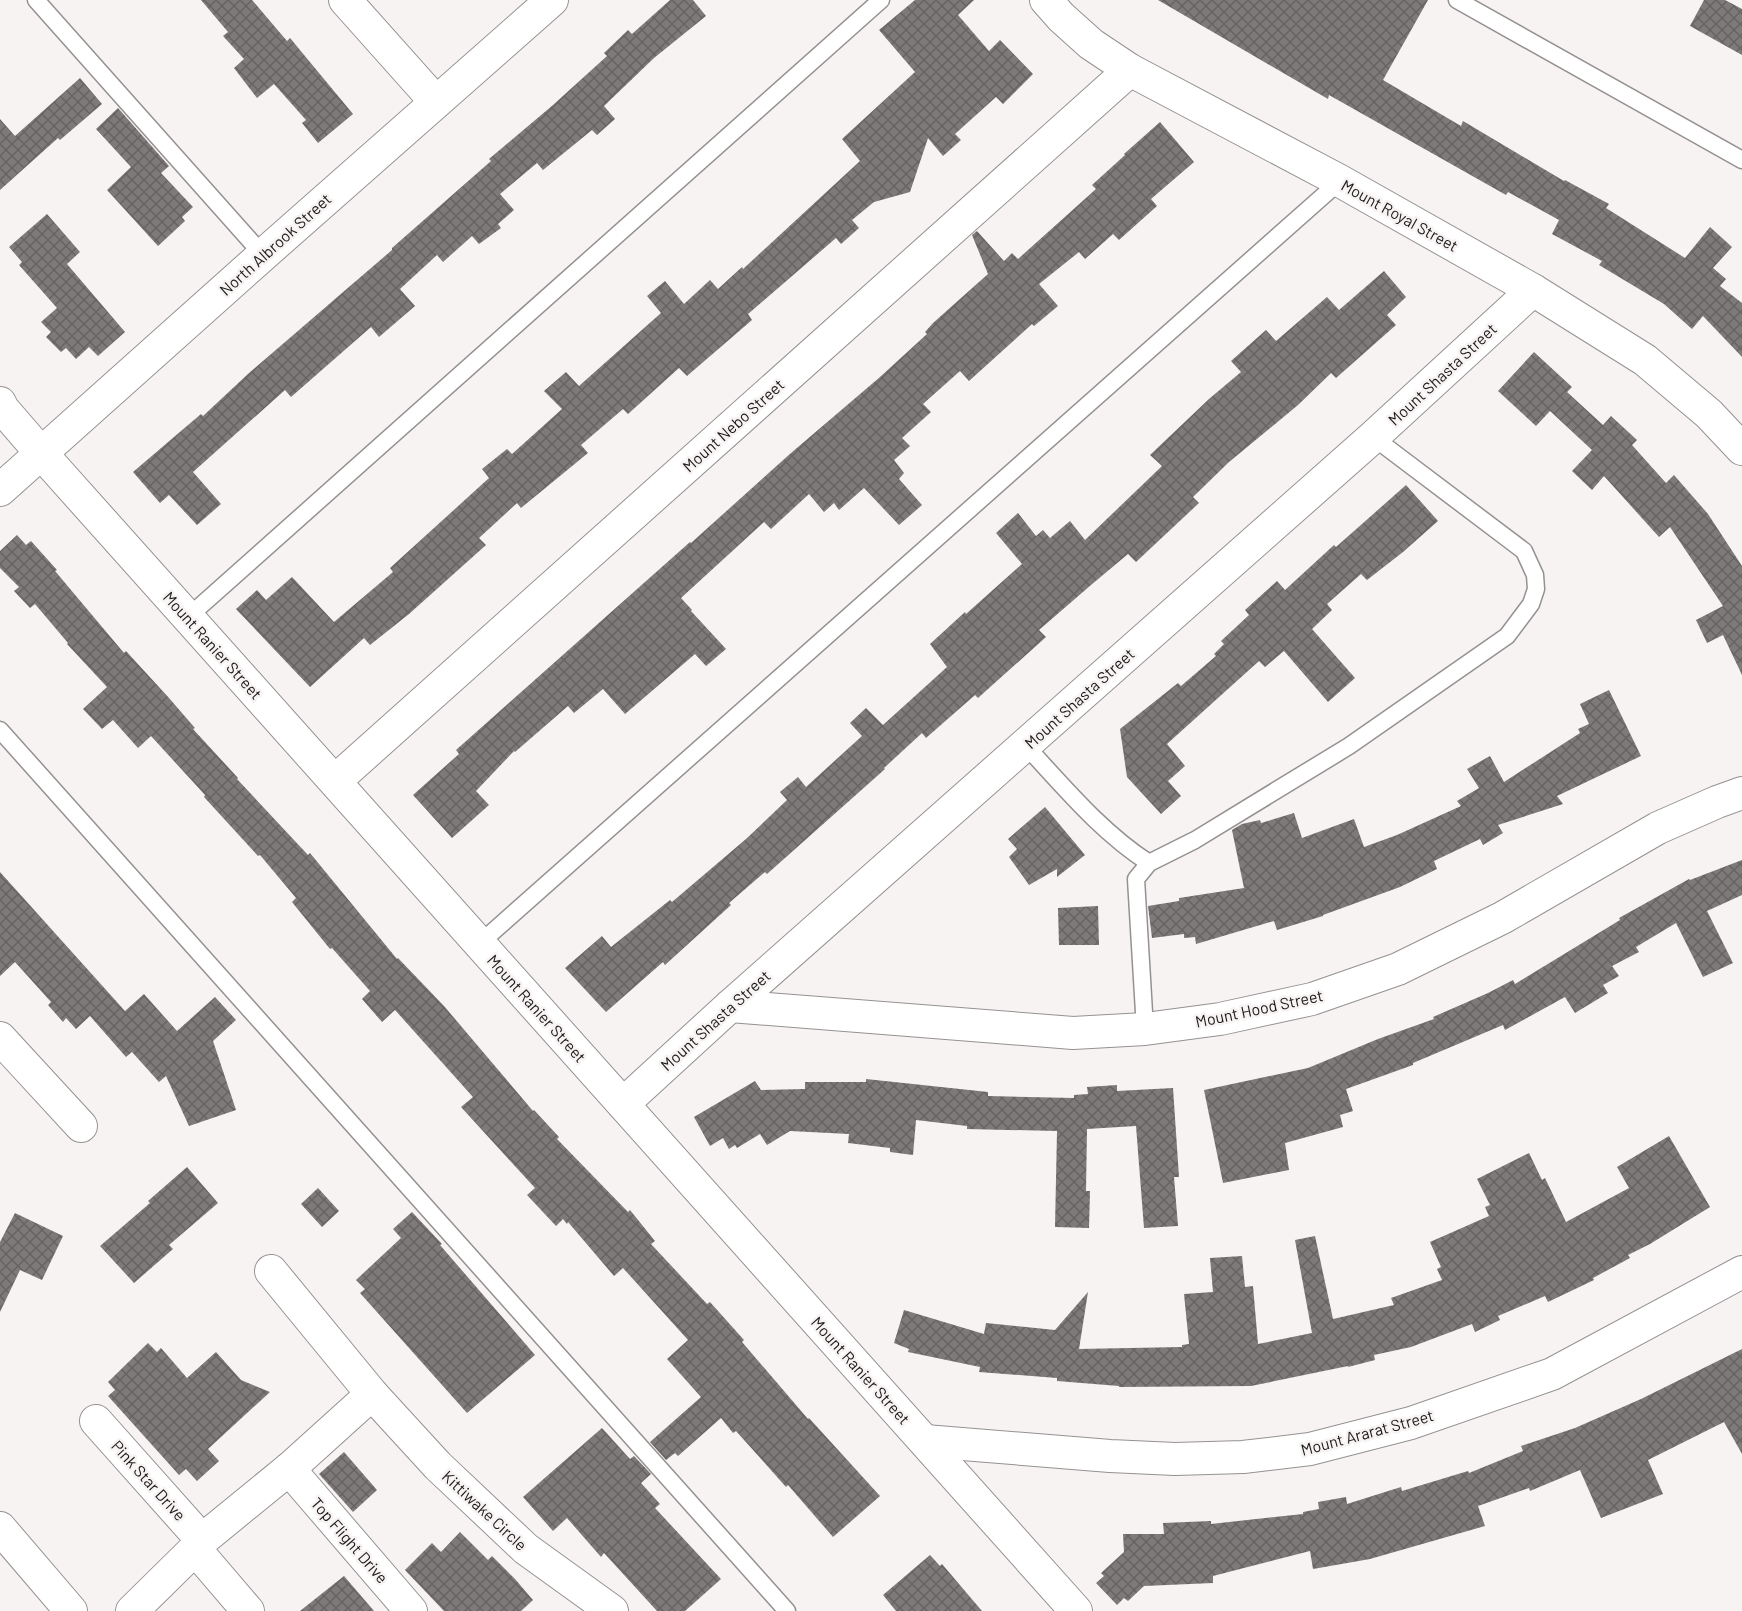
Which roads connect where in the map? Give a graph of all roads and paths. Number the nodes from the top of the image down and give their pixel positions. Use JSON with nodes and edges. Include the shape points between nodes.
{"nodes":[{"id":1,"x":36,"y":0,"type":"edge"},
{"id":2,"x":345,"y":0,"type":"edge"},
{"id":3,"x":552,"y":0,"type":"edge"},
{"id":4,"x":881,"y":0,"type":"edge"},
{"id":5,"x":1457,"y":0,"type":"edge"},
{"id":6,"x":1059,"y":6,"type":"edge"},
{"id":7,"x":1130,"y":70,"type":"junction"},
{"id":8,"x":436,"y":102,"type":"junction"},
{"id":9,"x":1742,"y":160,"type":"edge"},
{"id":10,"x":1340,"y":181,"type":"junction"},
{"id":11,"x":263,"y":255,"type":"junction"},
{"id":12,"x":1533,"y":290,"type":"junction"},
{"id":13,"x":0,"y":403,"type":"edge"},
{"id":14,"x":1373,"y":437,"type":"junction"},
{"id":15,"x":1742,"y":449,"type":"edge"},
{"id":16,"x":41,"y":453,"type":"junction"},
{"id":17,"x":0,"y":490,"type":"edge"},
{"id":18,"x":188,"y":617,"type":"junction"},
{"id":19,"x":0,"y":730,"type":"edge"},
{"id":20,"x":1025,"y":746,"type":"junction"},
{"id":21,"x":335,"y":781,"type":"junction"},
{"id":22,"x":1742,"y":793,"type":"edge"},
{"id":23,"x":1149,"y":863,"type":"junction"},
{"id":24,"x":479,"y":944,"type":"junction"},
{"id":25,"x":730,"y":1006,"type":"junction"},
{"id":26,"x":1145,"y":1029,"type":"junction"},
{"id":27,"x":0,"y":1038,"type":"edge"},
{"id":28,"x":623,"y":1104,"type":"junction"},
{"id":29,"x":81,"y":1126,"type":"dead end"},
{"id":30,"x":270,"y":1271,"type":"dead end"},
{"id":31,"x":1742,"y":1272,"type":"edge"},
{"id":32,"x":372,"y":1394,"type":"junction"},
{"id":33,"x":96,"y":1421,"type":"dead end"},
{"id":34,"x":925,"y":1441,"type":"junction"},
{"id":35,"x":290,"y":1469,"type":"junction"},
{"id":36,"x":0,"y":1528,"type":"edge"},
{"id":37,"x":199,"y":1545,"type":"junction"},
{"id":38,"x":71,"y":1611,"type":"edge"},
{"id":39,"x":132,"y":1611,"type":"edge"},
{"id":40,"x":248,"y":1611,"type":"edge"},
{"id":41,"x":411,"y":1611,"type":"edge"},
{"id":42,"x":612,"y":1611,"type":"edge"},
{"id":43,"x":787,"y":1611,"type":"edge"},
{"id":44,"x":1076,"y":1611,"type":"edge"}],
"edges":[{"from":1,"to":11,"type":"lane"},
{"from":2,"to":8,"type":"street"},
{"from":3,"to":8,"type":"street","name":"North Albrook Street"},
{"from":4,"to":18,"type":"lane"},
{"from":5,"to":9,"type":"lane"},
{"from":6,"to":7,"type":"street","name":"Mount Royal Street","via":[[1091,44]]},
{"from":7,"to":10,"type":"street","name":"Mount Royal Street"},
{"from":7,"to":21,"type":"street","name":"Mount Nebo Street"},
{"from":8,"to":11,"type":"street","name":"North Albrook Street"},
{"from":10,"to":12,"type":"street","name":"Mount Royal Street"},
{"from":10,"to":24,"type":"lane"},
{"from":11,"to":16,"type":"street","name":"North Albrook Street"},
{"from":12,"to":14,"type":"street","name":"Mount Shasta Street"},
{"from":12,"to":15,"type":"street","name":"Mount Royal Street","via":[[1645,360],[1709,414]]},
{"from":13,"to":16,"type":"street","name":"Mount Ranier Street"},
{"from":14,"to":20,"type":"street","name":"Mount Shasta Street"},
{"from":14,"to":23,"type":"lane","via":[[1524,551],[1535,575],[1531,604],[1507,636],[1349,746],[1195,840]]},
{"from":16,"to":17,"type":"street","name":"North Albrook Street"},
{"from":16,"to":18,"type":"street","name":"Mount Ranier Street"},
{"from":18,"to":21,"type":"street","name":"Mount Ranier Street"},
{"from":19,"to":43,"type":"lane"},
{"from":20,"to":23,"type":"lane","via":[[1099,824]]},
{"from":20,"to":25,"type":"street","name":"Mount Shasta Street"},
{"from":21,"to":24,"type":"street","name":"Mount Ranier Street"},
{"from":22,"to":26,"type":"street","name":"Mount Hood Street","via":[[1658,828],[1502,918],[1398,969],[1312,999],[1220,1019]]},
{"from":23,"to":26,"type":"lane","via":[[1136,879]]},
{"from":24,"to":28,"type":"street","name":"Mount Ranier Street"},
{"from":25,"to":26,"type":"street","name":"Mount Hood Street","via":[[1073,1033]]},
{"from":25,"to":28,"type":"street","name":"Mount Shasta Street"},
{"from":27,"to":29,"type":"street"},
{"from":28,"to":34,"type":"street","name":"Mount Ranier Street"},
{"from":30,"to":32,"type":"street","name":"Kittiwake Circle"},
{"from":31,"to":34,"type":"street","name":"Mount Ararat Street","via":[[1552,1374],[1411,1423],[1310,1449],[1243,1457],[1175,1459]]},
{"from":32,"to":35,"type":"street"},
{"from":32,"to":42,"type":"street","name":"Kittiwake Circle","via":[[438,1466],[526,1549]]},
{"from":33,"to":37,"type":"street","name":"Pink Star Drive"},
{"from":34,"to":44,"type":"street","name":"Mount Ranier Street"},
{"from":35,"to":37,"type":"street"},
{"from":35,"to":41,"type":"street","name":"Top Flight Drive"},
{"from":36,"to":38,"type":"street"},
{"from":37,"to":39,"type":"street"},
{"from":37,"to":40,"type":"street","name":"Pink Star Drive"}]}
